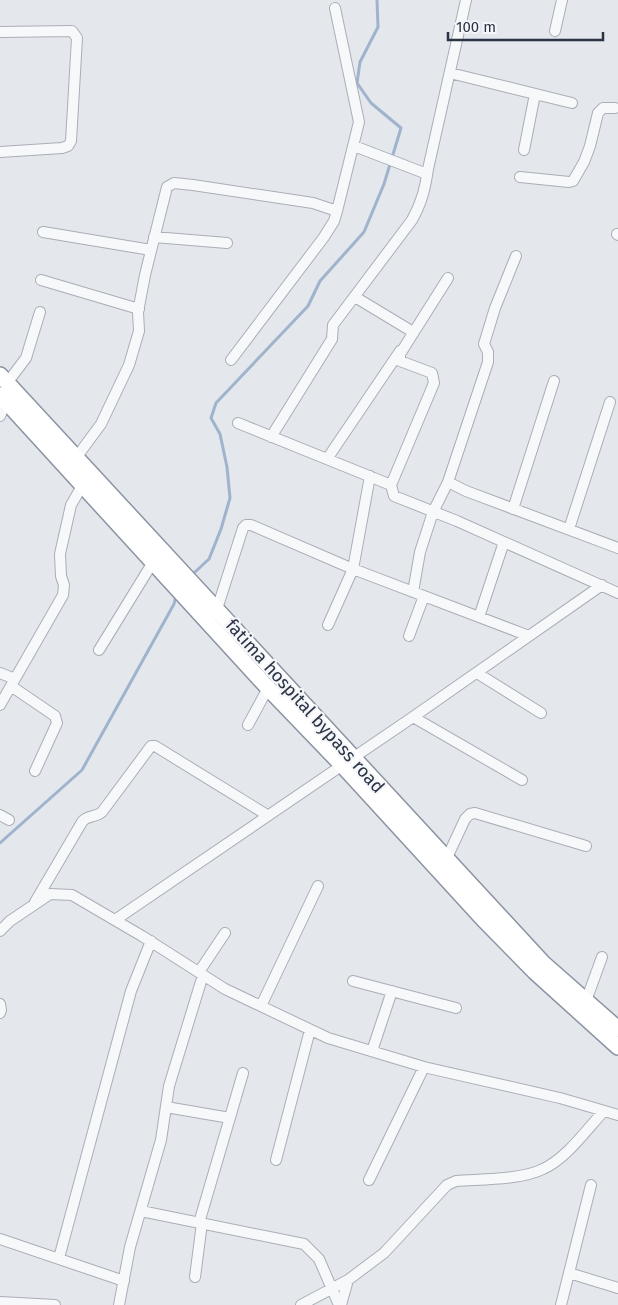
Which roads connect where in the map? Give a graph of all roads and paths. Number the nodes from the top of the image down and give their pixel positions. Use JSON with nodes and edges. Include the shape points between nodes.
{"nodes":[{"id":1,"x":466,"y":0,"type":"edge"},
{"id":2,"x":562,"y":0,"type":"edge"},
{"id":3,"x":335,"y":8,"type":"dead end"},
{"id":4,"x":555,"y":31,"type":"dead end"},
{"id":5,"x":0,"y":32,"type":"edge"},
{"id":6,"x":450,"y":73,"type":"junction"},
{"id":7,"x":535,"y":94,"type":"junction"},
{"id":8,"x":572,"y":103,"type":"dead end"},
{"id":9,"x":617,"y":105,"type":"edge"},
{"id":10,"x":354,"y":146,"type":"junction"},
{"id":11,"x":524,"y":150,"type":"dead end"},
{"id":12,"x":0,"y":152,"type":"edge"},
{"id":13,"x":427,"y":174,"type":"junction"},
{"id":14,"x":520,"y":178,"type":"dead end"},
{"id":15,"x":336,"y":211,"type":"junction"},
{"id":16,"x":43,"y":232,"type":"dead end"},
{"id":17,"x":154,"y":237,"type":"junction"},
{"id":18,"x":228,"y":243,"type":"dead end"},
{"id":19,"x":151,"y":250,"type":"junction"},
{"id":20,"x":516,"y":256,"type":"dead end"},
{"id":21,"x":448,"y":278,"type":"dead end"},
{"id":22,"x":41,"y":280,"type":"dead end"},
{"id":23,"x":354,"y":296,"type":"junction"},
{"id":24,"x":139,"y":309,"type":"junction"},
{"id":25,"x":40,"y":312,"type":"dead end"},
{"id":26,"x":413,"y":332,"type":"junction"},
{"id":27,"x":402,"y":348,"type":"junction"},
{"id":28,"x":231,"y":360,"type":"dead end"},
{"id":29,"x":554,"y":381,"type":"dead end"},
{"id":30,"x":3,"y":394,"type":"edge"},
{"id":31,"x":610,"y":402,"type":"dead end"},
{"id":32,"x":238,"y":423,"type":"dead end"},
{"id":33,"x":271,"y":437,"type":"junction"},
{"id":34,"x":327,"y":459,"type":"junction"},
{"id":35,"x":72,"y":464,"type":"junction"},
{"id":36,"x":370,"y":476,"type":"junction"},
{"id":37,"x":448,"y":482,"type":"junction"},
{"id":38,"x":391,"y":485,"type":"junction"},
{"id":39,"x":82,"y":486,"type":"junction"},
{"id":40,"x":513,"y":509,"type":"junction"},
{"id":41,"x":433,"y":512,"type":"junction"},
{"id":42,"x":569,"y":529,"type":"junction"},
{"id":43,"x":504,"y":542,"type":"junction"},
{"id":44,"x":618,"y":548,"type":"edge"},
{"id":45,"x":153,"y":562,"type":"junction"},
{"id":46,"x":353,"y":568,"type":"junction"},
{"id":47,"x":602,"y":585,"type":"junction"},
{"id":48,"x":616,"y":589,"type":"edge"},
{"id":49,"x":413,"y":592,"type":"junction"},
{"id":50,"x":424,"y":596,"type":"junction"},
{"id":51,"x":217,"y":609,"type":"junction"},
{"id":52,"x":479,"y":617,"type":"junction"},
{"id":53,"x":328,"y":625,"type":"dead end"},
{"id":54,"x":409,"y":636,"type":"dead end"},
{"id":55,"x":529,"y":636,"type":"junction"},
{"id":56,"x":99,"y":650,"type":"dead end"},
{"id":57,"x":246,"y":653,"type":"junction"},
{"id":58,"x":0,"y":673,"type":"edge"},
{"id":59,"x":477,"y":673,"type":"junction"},
{"id":60,"x":13,"y":683,"type":"junction"},
{"id":61,"x":268,"y":688,"type":"junction"},
{"id":62,"x":0,"y":705,"type":"edge"},
{"id":63,"x":541,"y":713,"type":"dead end"},
{"id":64,"x":414,"y":717,"type":"junction"},
{"id":65,"x":248,"y":724,"type":"dead end"},
{"id":66,"x":347,"y":761,"type":"junction"},
{"id":67,"x":35,"y":771,"type":"dead end"},
{"id":68,"x":522,"y":780,"type":"dead end"},
{"id":69,"x":268,"y":815,"type":"junction"},
{"id":70,"x":586,"y":846,"type":"dead end"},
{"id":71,"x":446,"y":860,"type":"junction"},
{"id":72,"x":318,"y":886,"type":"dead end"},
{"id":73,"x":34,"y":906,"type":"junction"},
{"id":74,"x":115,"y":920,"type":"junction"},
{"id":75,"x":0,"y":931,"type":"edge"},
{"id":76,"x":226,"y":933,"type":"dead end"},
{"id":77,"x":151,"y":941,"type":"junction"},
{"id":78,"x":602,"y":957,"type":"dead end"},
{"id":79,"x":201,"y":973,"type":"junction"},
{"id":80,"x":353,"y":981,"type":"dead end"},
{"id":81,"x":392,"y":991,"type":"junction"},
{"id":82,"x":0,"y":1004,"type":"edge"},
{"id":83,"x":261,"y":1006,"type":"junction"},
{"id":84,"x":582,"y":1007,"type":"junction"},
{"id":85,"x":456,"y":1008,"type":"dead end"},
{"id":86,"x":0,"y":1013,"type":"edge"},
{"id":87,"x":618,"y":1029,"type":"edge"},
{"id":88,"x":310,"y":1030,"type":"junction"},
{"id":89,"x":618,"y":1047,"type":"edge"},
{"id":90,"x":372,"y":1051,"type":"junction"},
{"id":91,"x":424,"y":1067,"type":"junction"},
{"id":92,"x":243,"y":1073,"type":"dead end"},
{"id":93,"x":166,"y":1106,"type":"junction"},
{"id":94,"x":604,"y":1111,"type":"junction"},
{"id":95,"x":618,"y":1115,"type":"edge"},
{"id":96,"x":230,"y":1118,"type":"junction"},
{"id":97,"x":276,"y":1160,"type":"dead end"},
{"id":98,"x":369,"y":1180,"type":"dead end"},
{"id":99,"x":591,"y":1185,"type":"dead end"},
{"id":100,"x":141,"y":1211,"type":"junction"},
{"id":101,"x":200,"y":1223,"type":"junction"},
{"id":102,"x":0,"y":1239,"type":"edge"},
{"id":103,"x":59,"y":1258,"type":"junction"},
{"id":104,"x":569,"y":1273,"type":"junction"},
{"id":105,"x":195,"y":1277,"type":"dead end"},
{"id":106,"x":124,"y":1280,"type":"junction"},
{"id":107,"x":348,"y":1280,"type":"junction"},
{"id":108,"x":618,"y":1288,"type":"edge"},
{"id":109,"x":331,"y":1289,"type":"junction"},
{"id":110,"x":0,"y":1302,"type":"edge"},
{"id":111,"x":55,"y":1305,"type":"edge"},
{"id":112,"x":119,"y":1305,"type":"edge"},
{"id":113,"x":301,"y":1305,"type":"edge"},
{"id":114,"x":340,"y":1305,"type":"edge"},
{"id":115,"x":561,"y":1305,"type":"edge"}],
"edges":[{"from":1,"to":6,"type":"street"},
{"from":2,"to":4,"type":"street"},
{"from":3,"to":10,"type":"street","via":[[358,111]]},
{"from":5,"to":12,"type":"street","via":[[72,31],[77,38],[68,146]]},
{"from":6,"to":7,"type":"street"},
{"from":6,"to":13,"type":"street"},
{"from":7,"to":8,"type":"street"},
{"from":7,"to":11,"type":"street"},
{"from":9,"to":14,"type":"street","via":[[598,112],[588,153],[573,181]]},
{"from":10,"to":13,"type":"street"},
{"from":10,"to":15,"type":"street"},
{"from":13,"to":23,"type":"street","via":[[425,192],[412,220]]},
{"from":15,"to":17,"type":"street","via":[[312,203],[174,184],[167,187]]},
{"from":15,"to":28,"type":"street","via":[[324,237]]},
{"from":16,"to":19,"type":"street"},
{"from":17,"to":18,"type":"street"},
{"from":17,"to":19,"type":"street"},
{"from":19,"to":24,"type":"street"},
{"from":20,"to":37,"type":"street","via":[[489,326],[484,344],[488,362]]},
{"from":21,"to":26,"type":"street"},
{"from":22,"to":24,"type":"street"},
{"from":23,"to":26,"type":"street"},
{"from":23,"to":33,"type":"street","via":[[333,325],[332,339]]},
{"from":24,"to":35,"type":"street","via":[[140,331],[129,365],[101,424]]},
{"from":25,"to":30,"type":"street","via":[[24,362]]},
{"from":26,"to":27,"type":"street"},
{"from":27,"to":34,"type":"street"},
{"from":27,"to":38,"type":"street","via":[[400,362],[432,373],[434,386]]},
{"from":29,"to":40,"type":"street"},
{"from":30,"to":35,"type":"highway","name":"fatima hospital bypass road"},
{"from":31,"to":42,"type":"street"},
{"from":32,"to":33,"type":"street"},
{"from":33,"to":34,"type":"street"},
{"from":34,"to":36,"type":"street"},
{"from":35,"to":39,"type":"highway","name":"fatima hospital bypass road"},
{"from":35,"to":51,"type":"highway","name":"fatima hospital bypass road"},
{"from":36,"to":38,"type":"street"},
{"from":36,"to":46,"type":"street"},
{"from":37,"to":40,"type":"street"},
{"from":37,"to":41,"type":"street"},
{"from":38,"to":41,"type":"street","via":[[394,496]]},
{"from":39,"to":45,"type":"highway","name":"fatima hospital bypass road"},
{"from":39,"to":60,"type":"street","via":[[70,505],[60,554],[65,590]]},
{"from":40,"to":42,"type":"street"},
{"from":41,"to":43,"type":"street"},
{"from":41,"to":49,"type":"street","via":[[420,552]]},
{"from":42,"to":44,"type":"street"},
{"from":43,"to":47,"type":"street"},
{"from":43,"to":52,"type":"street"},
{"from":45,"to":56,"type":"street"},
{"from":45,"to":57,"type":"highway","name":"fatima hospital bypass road"},
{"from":46,"to":49,"type":"street"},
{"from":46,"to":51,"type":"street","via":[[246,525]]},
{"from":46,"to":53,"type":"street"},
{"from":47,"to":48,"type":"street"},
{"from":47,"to":55,"type":"street"},
{"from":49,"to":50,"type":"street"},
{"from":50,"to":52,"type":"street"},
{"from":50,"to":54,"type":"street"},
{"from":51,"to":57,"type":"highway","name":"fatima hospital bypass road"},
{"from":52,"to":55,"type":"street"},
{"from":55,"to":59,"type":"street"},
{"from":57,"to":61,"type":"highway","name":"fatima hospital bypass road"},
{"from":57,"to":66,"type":"highway","name":"fatima hospital bypass road"},
{"from":58,"to":60,"type":"street"},
{"from":59,"to":63,"type":"street"},
{"from":59,"to":64,"type":"street"},
{"from":60,"to":62,"type":"street"},
{"from":60,"to":67,"type":"street","via":[[55,716],[58,722]]},
{"from":61,"to":65,"type":"street"},
{"from":61,"to":66,"type":"highway","name":"fatima hospital bypass road"},
{"from":64,"to":66,"type":"street"},
{"from":64,"to":68,"type":"street"},
{"from":66,"to":69,"type":"street"},
{"from":66,"to":71,"type":"highway","name":"fatima hospital bypass road"},
{"from":66,"to":84,"type":"highway","name":"fatima hospital bypass road","via":[[483,919],[535,972]]},
{"from":69,"to":73,"type":"street","via":[[151,746],[102,812],[82,822]]},
{"from":69,"to":74,"type":"street"},
{"from":70,"to":71,"type":"street","via":[[475,813],[465,818]]},
{"from":71,"to":84,"type":"highway","name":"fatima hospital bypass road"},
{"from":72,"to":83,"type":"street"},
{"from":73,"to":74,"type":"street","via":[[50,894],[72,895]]},
{"from":73,"to":75,"type":"street"},
{"from":74,"to":77,"type":"street"},
{"from":76,"to":79,"type":"street"},
{"from":77,"to":79,"type":"street"},
{"from":77,"to":103,"type":"street","via":[[131,992]]},
{"from":78,"to":84,"type":"street"},
{"from":79,"to":83,"type":"street","via":[[225,990]]},
{"from":79,"to":93,"type":"street"},
{"from":80,"to":81,"type":"street"},
{"from":81,"to":85,"type":"street"},
{"from":81,"to":90,"type":"street"},
{"from":82,"to":86,"type":"street"},
{"from":83,"to":88,"type":"street"},
{"from":84,"to":87,"type":"highway","name":"fatima hospital bypass road"},
{"from":84,"to":89,"type":"highway","name":"fatima hospital bypass road"},
{"from":88,"to":90,"type":"street"},
{"from":88,"to":97,"type":"street"},
{"from":90,"to":91,"type":"street"},
{"from":91,"to":94,"type":"street"},
{"from":91,"to":98,"type":"street"},
{"from":92,"to":96,"type":"street"},
{"from":93,"to":96,"type":"street"},
{"from":93,"to":100,"type":"street","via":[[161,1140]]},
{"from":94,"to":95,"type":"street"},
{"from":94,"to":107,"type":"street","via":[[564,1154],[543,1169],[523,1175],[456,1181],[446,1185],[384,1253]]},
{"from":96,"to":101,"type":"street"},
{"from":99,"to":104,"type":"street"},
{"from":100,"to":101,"type":"street"},
{"from":100,"to":106,"type":"street"},
{"from":101,"to":105,"type":"street"},
{"from":101,"to":109,"type":"street","via":[[304,1244],[319,1259]]},
{"from":102,"to":103,"type":"street"},
{"from":103,"to":106,"type":"street"},
{"from":104,"to":108,"type":"street"},
{"from":104,"to":115,"type":"street"},
{"from":106,"to":112,"type":"street"},
{"from":107,"to":109,"type":"street"},
{"from":107,"to":114,"type":"street"},
{"from":109,"to":113,"type":"street"},
{"from":109,"to":114,"type":"street"},
{"from":110,"to":111,"type":"street"}]}
